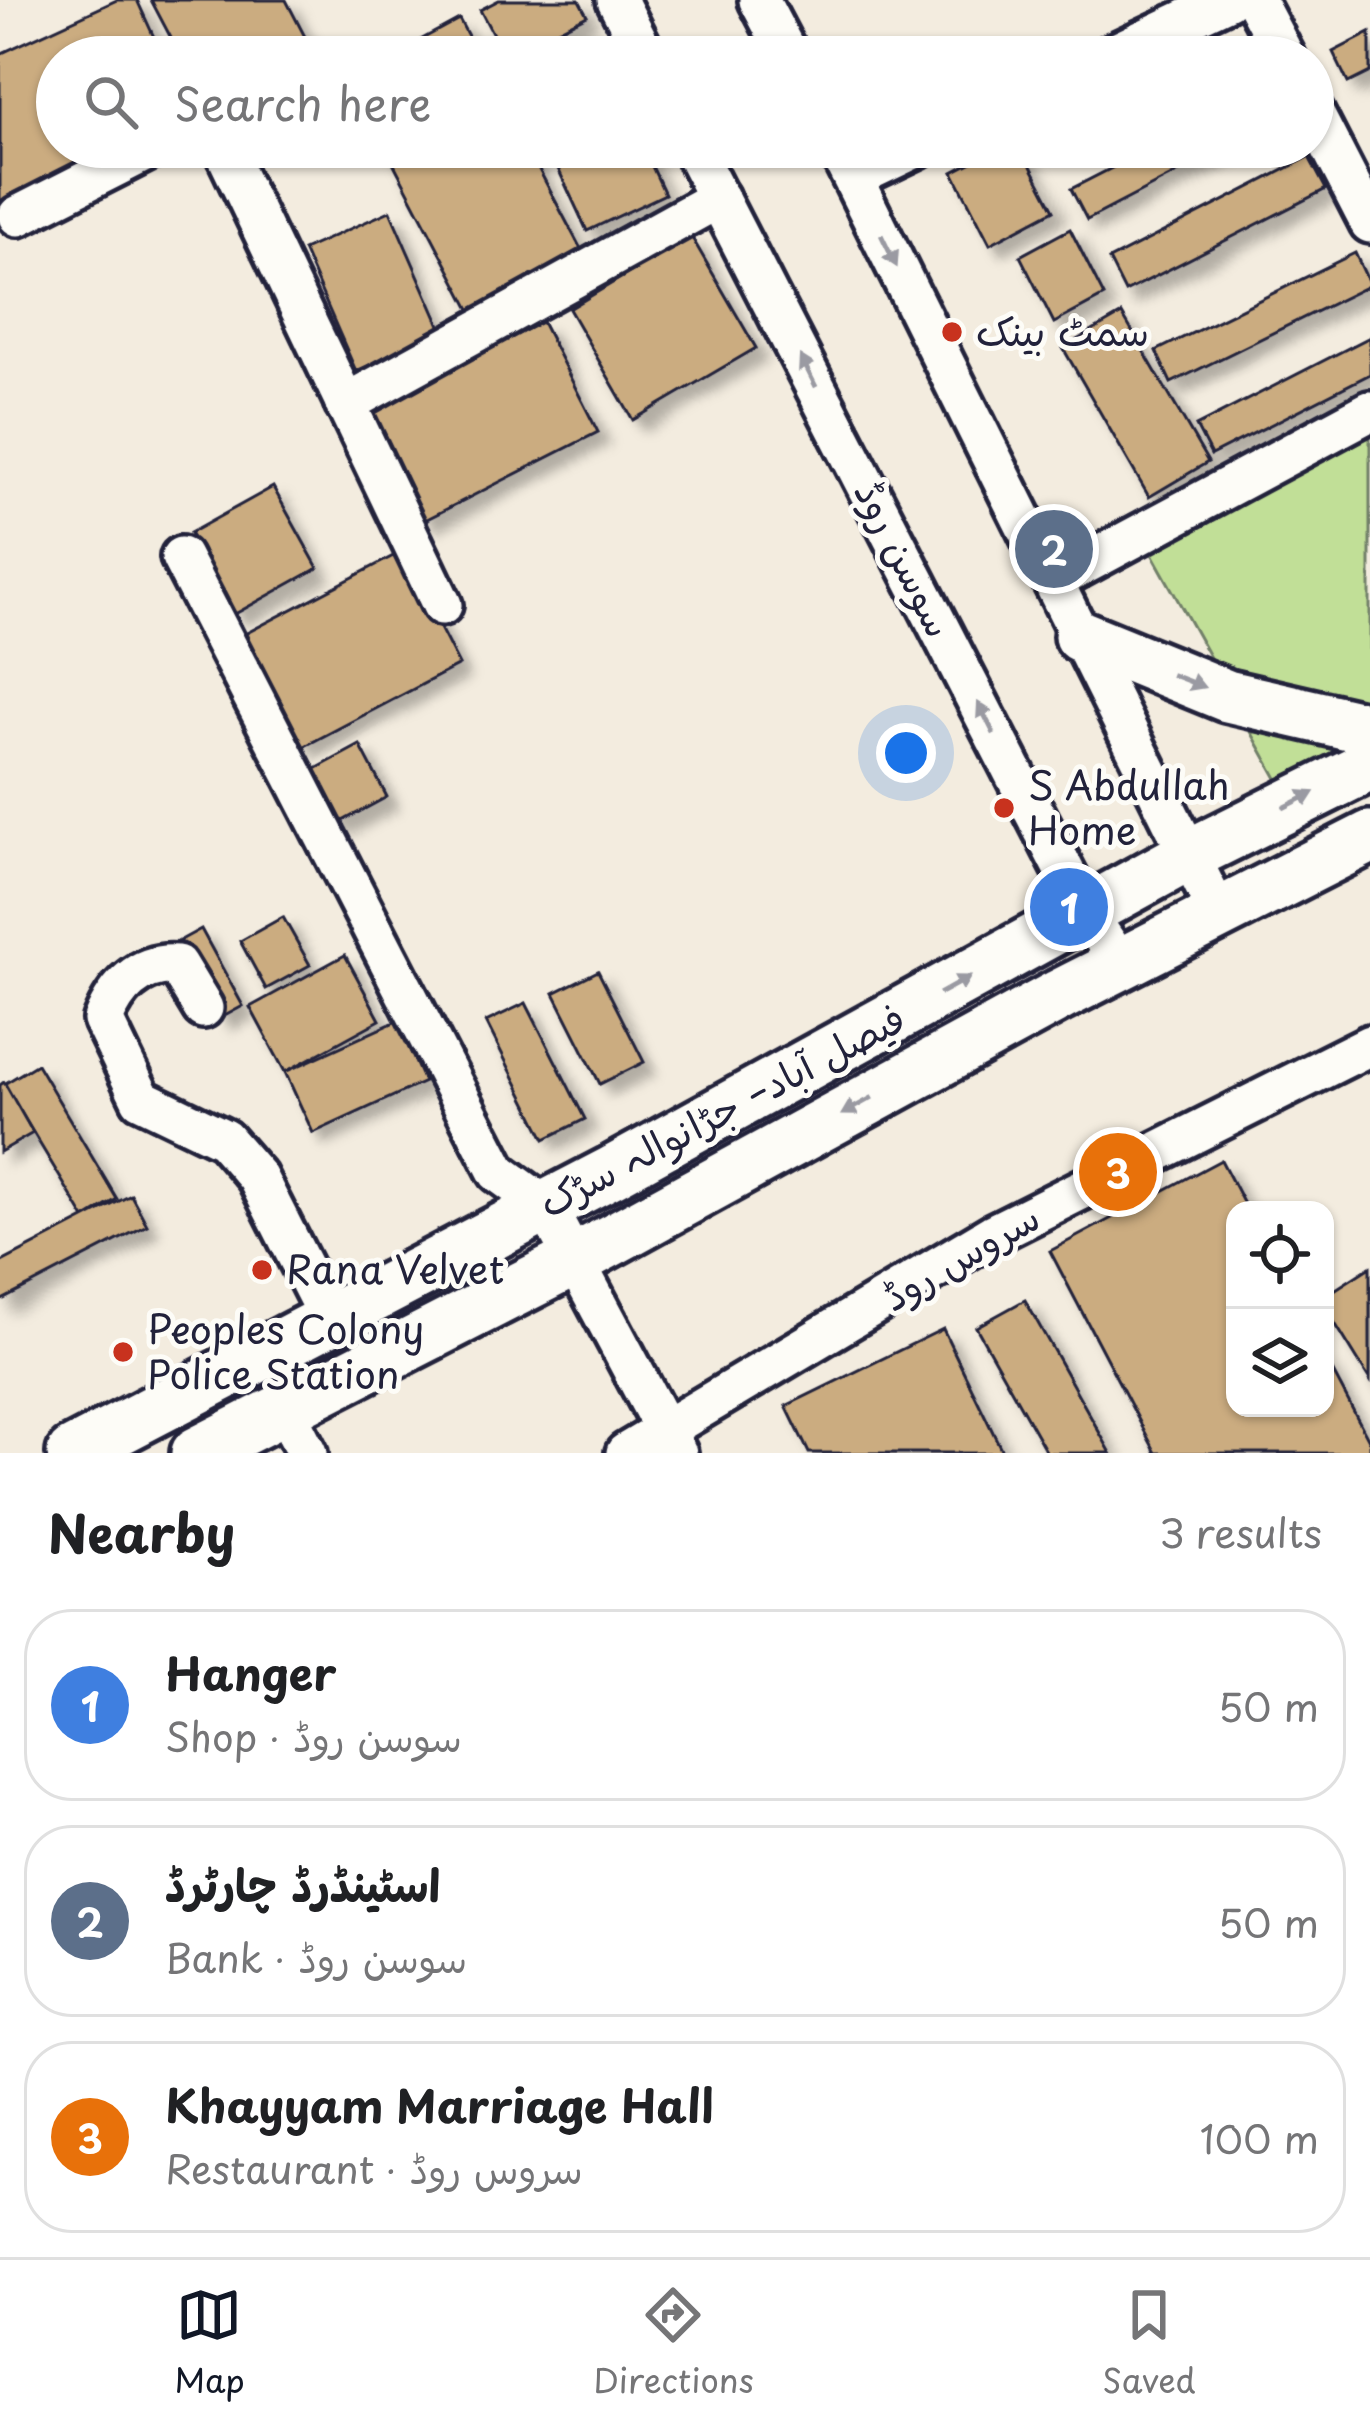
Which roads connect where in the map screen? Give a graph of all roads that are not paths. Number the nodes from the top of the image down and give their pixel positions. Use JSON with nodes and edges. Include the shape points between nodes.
{"nodes":[{"id":1,"x":617,"y":0,"type":"edge"},
{"id":2,"x":759,"y":0,"type":"edge"},
{"id":3,"x":1227,"y":0,"type":"edge"},
{"id":4,"x":1255,"y":0,"type":"edge"},
{"id":5,"x":635,"y":36,"type":"edge"},
{"id":6,"x":778,"y":36,"type":"edge"},
{"id":7,"x":1151,"y":36,"type":"edge"},
{"id":8,"x":1274,"y":36,"type":"edge"},
{"id":9,"x":1334,"y":153,"type":"edge"},
{"id":10,"x":113,"y":168,"type":"edge"},
{"id":11,"x":233,"y":168,"type":"edge"},
{"id":12,"x":703,"y":168,"type":"edge"},
{"id":13,"x":848,"y":168,"type":"edge"},
{"id":14,"x":719,"y":198,"type":"junction"},
{"id":15,"x":18,"y":216,"type":"dead end"},
{"id":16,"x":1370,"y":223,"type":"edge"},
{"id":17,"x":345,"y":404,"type":"junction"},
{"id":18,"x":1370,"y":411,"type":"edge"},
{"id":19,"x":181,"y":557,"type":"dead end"},
{"id":20,"x":1053,"y":581,"type":"junction"},
{"id":21,"x":442,"y":604,"type":"dead end"},
{"id":22,"x":1080,"y":636,"type":"junction"},
{"id":23,"x":1370,"y":729,"type":"edge"},
{"id":24,"x":1370,"y":765,"type":"edge"},
{"id":25,"x":1370,"y":837,"type":"edge"},
{"id":26,"x":1189,"y":856,"type":"junction"},
{"id":27,"x":1086,"y":913,"type":"junction"},
{"id":28,"x":1220,"y":917,"type":"junction"},
{"id":29,"x":1124,"y":967,"type":"junction"},
{"id":30,"x":203,"y":1009,"type":"dead end"},
{"id":31,"x":1370,"y":1045,"type":"edge"},
{"id":32,"x":546,"y":1207,"type":"junction"},
{"id":33,"x":575,"y":1260,"type":"junction"},
{"id":34,"x":329,"y":1319,"type":"junction"},
{"id":35,"x":296,"y":1431,"type":"edge"},
{"id":36,"x":671,"y":1442,"type":"edge"},
{"id":37,"x":73,"y":1453,"type":"edge"},
{"id":38,"x":196,"y":1453,"type":"edge"},
{"id":39,"x":626,"y":1453,"type":"edge"}],
"edges":[{"from":1,"to":5,"type":"street"},
{"from":2,"to":6,"type":"street"},
{"from":3,"to":7,"type":"street"},
{"from":4,"to":8,"type":"street"},
{"from":9,"to":16,"type":"street"},
{"from":10,"to":15,"type":"street"},
{"from":11,"to":17,"type":"street"},
{"from":12,"to":14,"type":"street","name":"سوسن روڈ"},
{"from":13,"to":20,"type":"street","one_way":true},
{"from":14,"to":17,"type":"street"},
{"from":27,"to":14,"type":"street","name":"سوسن روڈ","one_way":true},
{"from":17,"to":21,"type":"street"},
{"from":18,"to":20,"type":"street"},
{"from":19,"to":32,"type":"street","via":[[498,1172]]},
{"from":20,"to":22,"type":"street"},
{"from":22,"to":23,"type":"main road","one_way":true,"via":[[1227,696]]},
{"from":22,"to":26,"type":"street"},
{"from":26,"to":24,"type":"main road","name":"فیصل آباد– جڑانوالہ سڑک","one_way":true},
{"from":25,"to":28,"type":"main road","name":"فیصل آباد– جڑانوالہ سڑک"},
{"from":26,"to":27,"type":"main road","name":"فیصل آباد– جڑانوالہ سڑک"},
{"from":26,"to":28,"type":"street"},
{"from":27,"to":29,"type":"street","name":"سوسن روڈ"},
{"from":32,"to":27,"type":"main road","name":"فیصل آباد– جڑانوالہ سڑک","one_way":true},
{"from":28,"to":29,"type":"main road","name":"فیصل آباد– جڑانوالہ سڑک"},
{"from":29,"to":33,"type":"main road","name":"فیصل آباد– جڑانوالہ سڑک","one_way":true},
{"from":30,"to":34,"type":"street","via":[[176,965],[158,964],[116,988],[103,1020],[141,1099],[224,1139],[256,1177]]},
{"from":31,"to":36,"type":"street","name":"سروس روڈ","via":[[993,1234]]},
{"from":32,"to":33,"type":"street"},
{"from":32,"to":34,"type":"main road","name":"فیصل آباد– جڑانوالہ سڑک"},
{"from":33,"to":35,"type":"main road","name":"فیصل آباد– جڑانوالہ سڑک"},
{"from":33,"to":36,"type":"street"},
{"from":34,"to":37,"type":"main road","name":"فیصل آباد– جڑانوالہ سڑک"},
{"from":35,"to":38,"type":"main road","name":"فیصل آباد– جڑانوالہ سڑک"},
{"from":36,"to":39,"type":"street","name":"سروس روڈ"}]}
